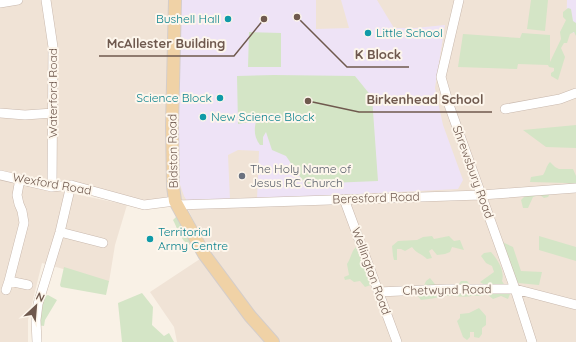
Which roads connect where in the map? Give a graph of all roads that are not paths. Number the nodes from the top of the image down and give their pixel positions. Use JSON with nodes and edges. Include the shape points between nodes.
{"nodes":[{"id":1,"x":18,"y":0,"type":"edge"},
{"id":2,"x":46,"y":0,"type":"edge"},
{"id":3,"x":175,"y":0,"type":"edge"},
{"id":4,"x":459,"y":0,"type":"edge"},
{"id":5,"x":0,"y":3,"type":"edge"},
{"id":6,"x":576,"y":93,"type":"edge"},
{"id":7,"x":505,"y":110,"type":"dead end"},
{"id":8,"x":0,"y":113,"type":"edge"},
{"id":9,"x":53,"y":113,"type":"junction"},
{"id":10,"x":0,"y":175,"type":"edge"},
{"id":11,"x":20,"y":179,"type":"junction"},
{"id":12,"x":70,"y":185,"type":"junction"},
{"id":13,"x":52,"y":187,"type":"junction"},
{"id":14,"x":576,"y":188,"type":"edge"},
{"id":15,"x":481,"y":195,"type":"junction"},
{"id":16,"x":344,"y":199,"type":"junction"},
{"id":17,"x":176,"y":203,"type":"junction"},
{"id":18,"x":60,"y":232,"type":"junction"},
{"id":19,"x":103,"y":243,"type":"dead end"},
{"id":20,"x":9,"y":281,"type":"junction"},
{"id":21,"x":28,"y":285,"type":"dead end"},
{"id":22,"x":515,"y":289,"type":"junction"},
{"id":23,"x":6,"y":290,"type":"dead end"},
{"id":24,"x":378,"y":292,"type":"junction"},
{"id":25,"x":576,"y":305,"type":"edge"},
{"id":26,"x":37,"y":342,"type":"edge"},
{"id":27,"x":273,"y":342,"type":"edge"},
{"id":28,"x":397,"y":342,"type":"edge"},
{"id":29,"x":532,"y":342,"type":"edge"}],
"edges":[{"from":1,"to":5,"type":"street"},
{"from":2,"to":9,"type":"street","name":"Waterford Road","via":[[53,47]]},
{"from":3,"to":17,"type":"main road","name":"Bidston Road","via":[[172,126],[173,186]]},
{"from":4,"to":15,"type":"street","name":"Shrewsbury Road","via":[[441,77]]},
{"from":6,"to":7,"type":"street","via":[[560,99]]},
{"from":8,"to":9,"type":"street"},
{"from":9,"to":13,"type":"street","name":"Waterford Road"},
{"from":10,"to":11,"type":"street","name":"Wexford Road"},
{"from":11,"to":13,"type":"street","name":"Wexford Road"},
{"from":11,"to":20,"type":"street","via":[[17,195],[24,224]]},
{"from":12,"to":13,"type":"street","name":"Wexford Road"},
{"from":12,"to":17,"type":"street","name":"Wexford Road","via":[[144,205]]},
{"from":12,"to":18,"type":"street"},
{"from":14,"to":15,"type":"street","name":"Beresford Road"},
{"from":15,"to":16,"type":"street","name":"Beresford Road"},
{"from":15,"to":22,"type":"street","name":"Shrewsbury Road"},
{"from":16,"to":17,"type":"street","name":"Beresford Road"},
{"from":16,"to":24,"type":"street","name":"Wellington Road"},
{"from":17,"to":27,"type":"main road","name":"Bidston Road","via":[[204,254],[250,316]]},
{"from":18,"to":19,"type":"street"},
{"from":18,"to":26,"type":"street","via":[[38,304]]},
{"from":20,"to":21,"type":"street"},
{"from":20,"to":23,"type":"street"},
{"from":22,"to":24,"type":"street","name":"Chetwynd Road"},
{"from":22,"to":25,"type":"street","name":"Chetwynd Road"},
{"from":22,"to":29,"type":"street","name":"Shrewsbury Road"},
{"from":24,"to":28,"type":"street","name":"Wellington Road"}]}
